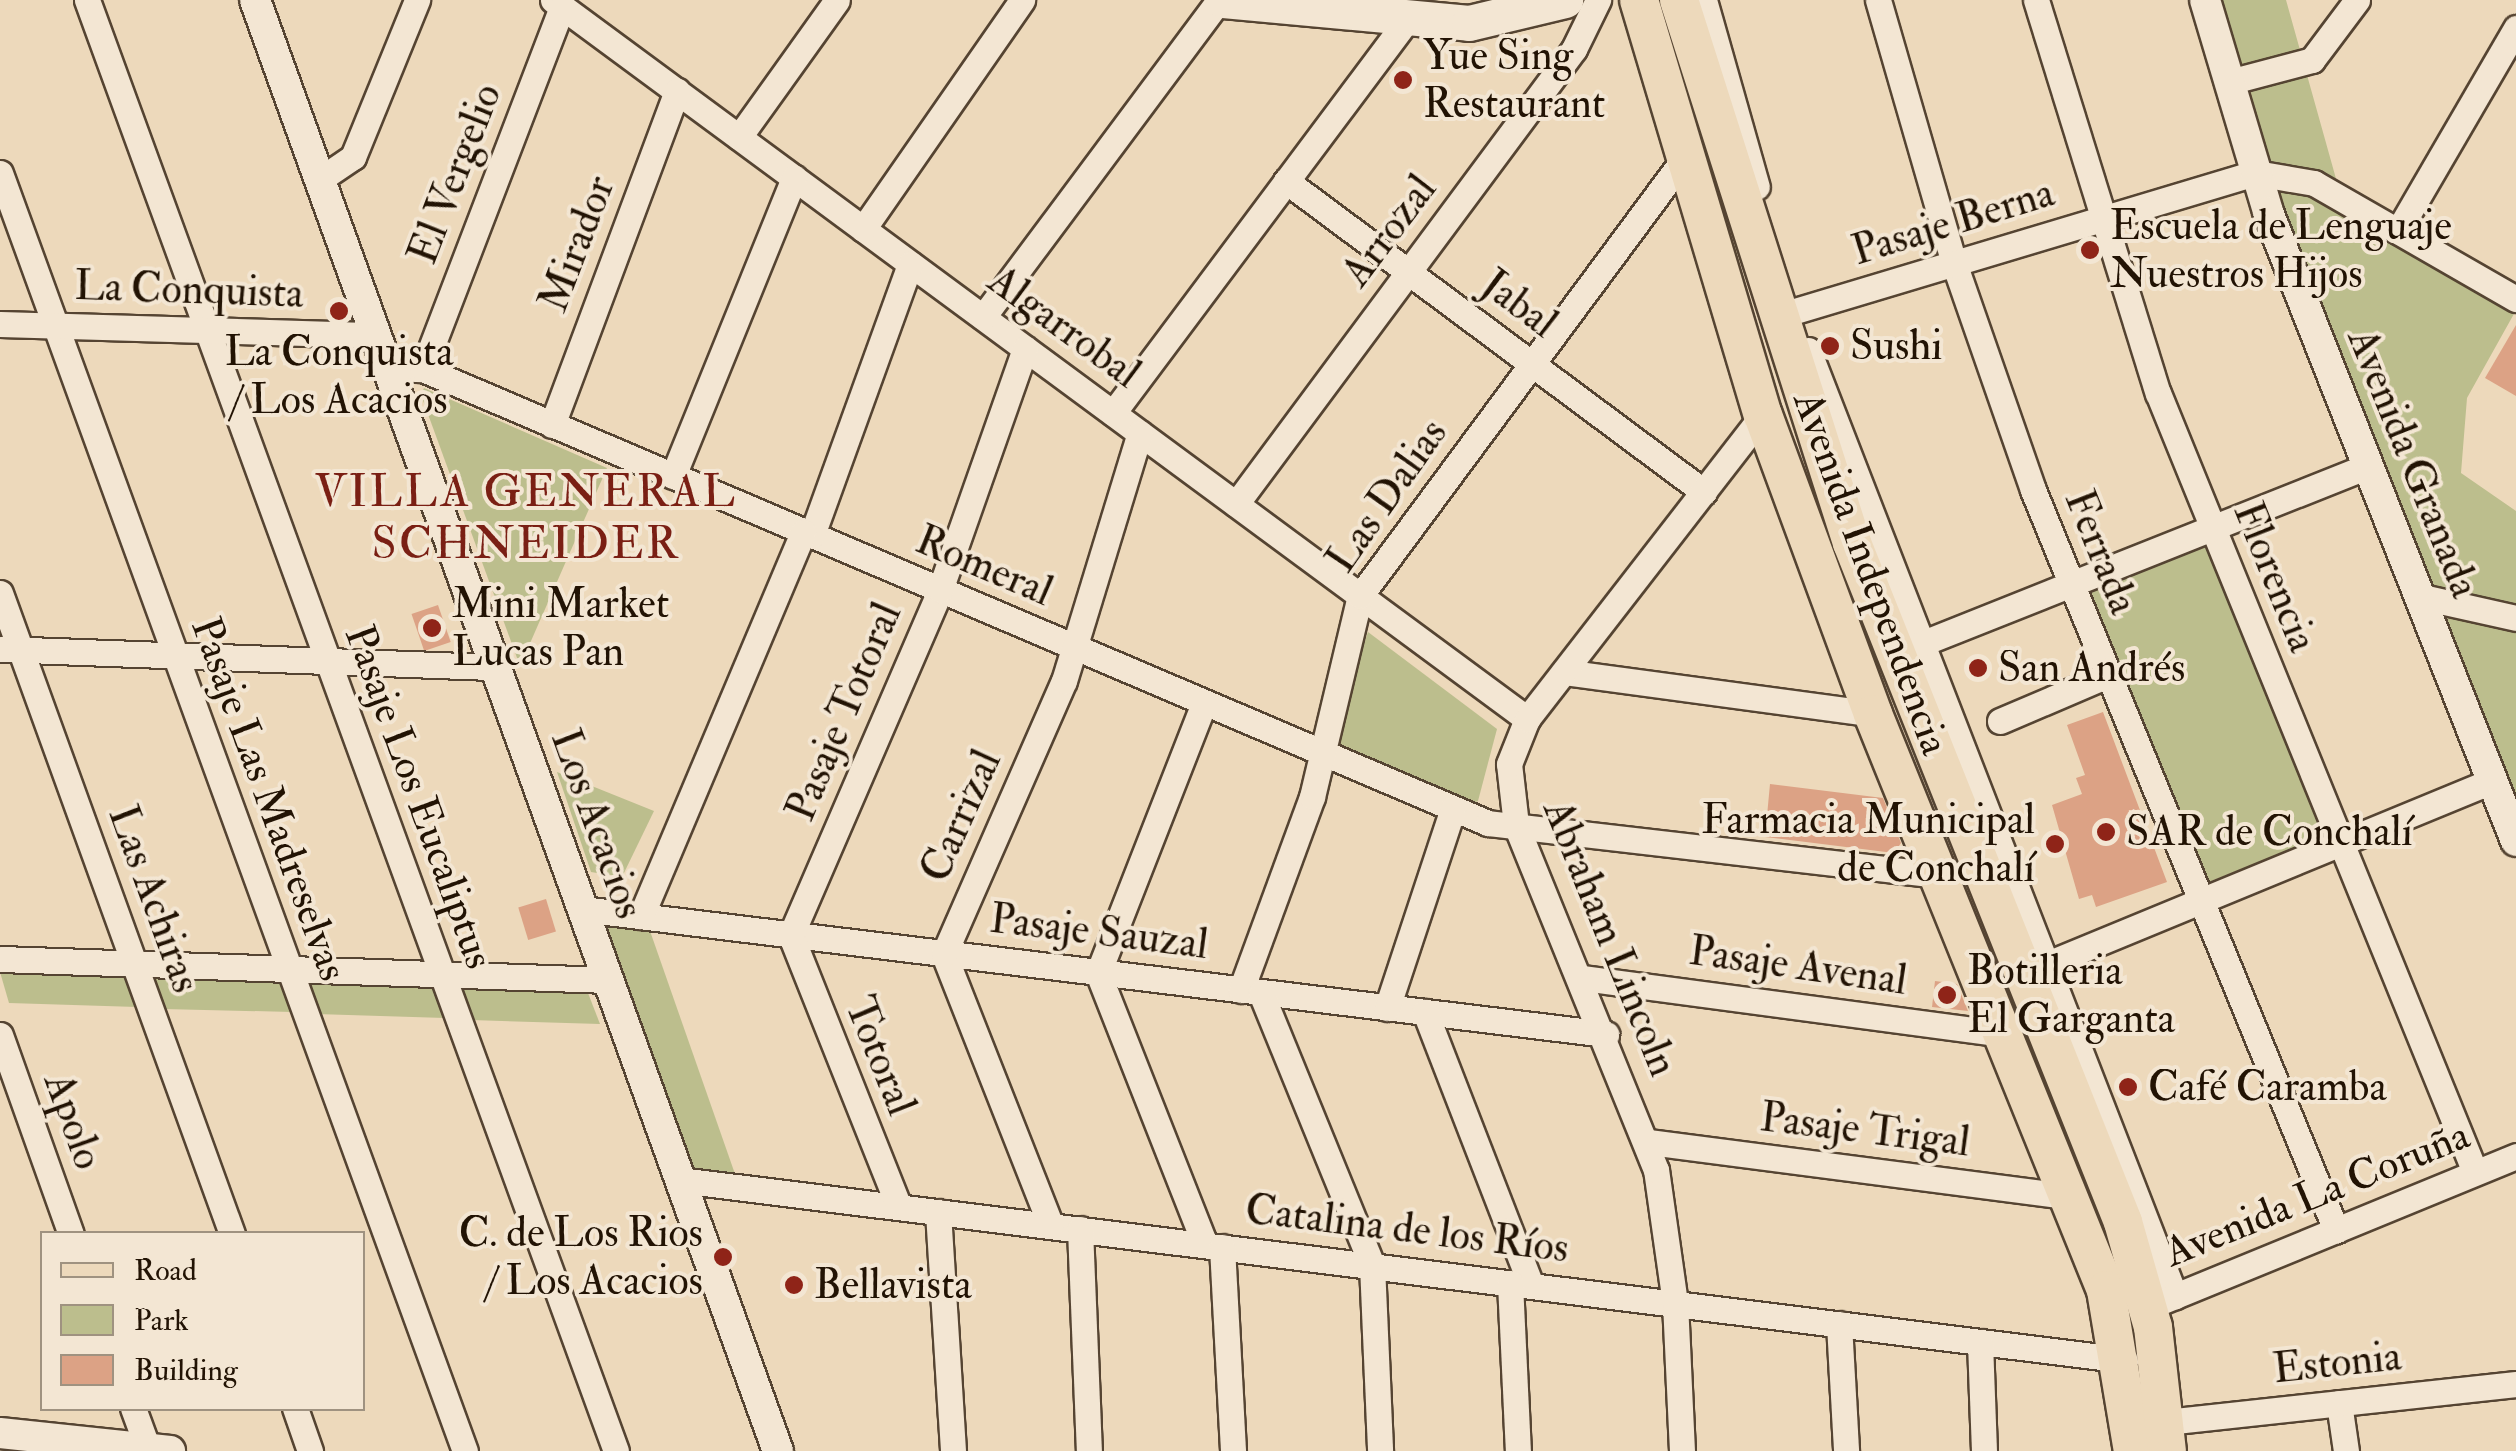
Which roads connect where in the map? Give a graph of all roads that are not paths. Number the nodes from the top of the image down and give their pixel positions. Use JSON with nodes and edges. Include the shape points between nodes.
{"nodes":[{"id":1,"x":87,"y":0,"type":"edge"},
{"id":2,"x":255,"y":0,"type":"edge"},
{"id":3,"x":416,"y":0,"type":"edge"},
{"id":4,"x":837,"y":0,"type":"edge"},
{"id":5,"x":1022,"y":0,"type":"edge"},
{"id":6,"x":1221,"y":0,"type":"edge"},
{"id":7,"x":1565,"y":0,"type":"edge"},
{"id":8,"x":1598,"y":0,"type":"edge"},
{"id":9,"x":1639,"y":0,"type":"edge"},
{"id":10,"x":1679,"y":0,"type":"edge"},
{"id":11,"x":1704,"y":0,"type":"edge"},
{"id":12,"x":1878,"y":0,"type":"edge"},
{"id":13,"x":2036,"y":0,"type":"edge"},
{"id":14,"x":2205,"y":0,"type":"edge"},
{"id":15,"x":2357,"y":0,"type":"edge"},
{"id":16,"x":558,"y":4,"type":"edge"},
{"id":17,"x":1408,"y":19,"type":"junction"},
{"id":18,"x":2516,"y":28,"type":"edge"},
{"id":19,"x":2229,"y":82,"type":"junction"},
{"id":20,"x":677,"y":92,"type":"junction"},
{"id":21,"x":738,"y":137,"type":"junction"},
{"id":22,"x":1686,"y":156,"type":"junction"},
{"id":23,"x":0,"y":173,"type":"edge"},
{"id":24,"x":2256,"y":173,"type":"junction"},
{"id":25,"x":794,"y":178,"type":"junction"},
{"id":26,"x":320,"y":180,"type":"junction"},
{"id":27,"x":1286,"y":181,"type":"junction"},
{"id":28,"x":2101,"y":219,"type":"junction"},
{"id":29,"x":863,"y":229,"type":"junction"},
{"id":30,"x":2398,"y":231,"type":"junction"},
{"id":31,"x":1954,"y":263,"type":"junction"},
{"id":32,"x":910,"y":264,"type":"junction"},
{"id":33,"x":1408,"y":272,"type":"junction"},
{"id":34,"x":2516,"y":299,"type":"edge"},
{"id":35,"x":1795,"y":311,"type":"junction"},
{"id":36,"x":983,"y":317,"type":"junction"},
{"id":37,"x":0,"y":324,"type":"edge"},
{"id":38,"x":56,"y":326,"type":"junction"},
{"id":39,"x":208,"y":330,"type":"junction"},
{"id":40,"x":376,"y":335,"type":"junction"},
{"id":41,"x":1025,"y":348,"type":"junction"},
{"id":42,"x":1532,"y":364,"type":"junction"},
{"id":43,"x":388,"y":368,"type":"junction"},
{"id":44,"x":423,"y":370,"type":"junction"},
{"id":45,"x":1113,"y":413,"type":"junction"},
{"id":46,"x":1763,"y":415,"type":"junction"},
{"id":47,"x":552,"y":425,"type":"junction"},
{"id":48,"x":1140,"y":433,"type":"junction"},
{"id":49,"x":2368,"y":466,"type":"junction"},
{"id":50,"x":673,"y":476,"type":"junction"},
{"id":51,"x":1704,"y":492,"type":"junction"},
{"id":52,"x":1236,"y":504,"type":"junction"},
{"id":53,"x":2212,"y":528,"type":"junction"},
{"id":54,"x":807,"y":534,"type":"junction"},
{"id":55,"x":2071,"y":584,"type":"junction"},
{"id":56,"x":940,"y":590,"type":"junction"},
{"id":57,"x":0,"y":593,"type":"edge"},
{"id":58,"x":1360,"y":596,"type":"junction"},
{"id":59,"x":2422,"y":597,"type":"junction"},
{"id":60,"x":2516,"y":618,"type":"edge"},
{"id":61,"x":1073,"y":647,"type":"junction"},
{"id":62,"x":1906,"y":649,"type":"junction"},
{"id":63,"x":10,"y":650,"type":"edge"},
{"id":64,"x":174,"y":657,"type":"junction"},
{"id":65,"x":328,"y":662,"type":"junction"},
{"id":66,"x":495,"y":667,"type":"junction"},
{"id":67,"x":1564,"y":672,"type":"junction"},
{"id":68,"x":2108,"y":675,"type":"junction"},
{"id":69,"x":1204,"y":703,"type":"junction"},
{"id":70,"x":1873,"y":714,"type":"junction"},
{"id":71,"x":1527,"y":719,"type":"junction"},
{"id":72,"x":2000,"y":721,"type":"dead end"},
{"id":73,"x":1323,"y":754,"type":"junction"},
{"id":74,"x":2492,"y":781,"type":"junction"},
{"id":75,"x":1453,"y":809,"type":"junction"},
{"id":76,"x":1516,"y":826,"type":"junction"},
{"id":77,"x":2516,"y":841,"type":"edge"},
{"id":78,"x":2341,"y":844,"type":"junction"},
{"id":79,"x":1937,"y":876,"type":"junction"},
{"id":80,"x":2201,"y":902,"type":"junction"},
{"id":81,"x":582,"y":909,"type":"junction"},
{"id":82,"x":641,"y":916,"type":"junction"},
{"id":83,"x":791,"y":935,"type":"junction"},
{"id":84,"x":944,"y":954,"type":"junction"},
{"id":85,"x":0,"y":959,"type":"edge"},
{"id":86,"x":135,"y":964,"type":"junction"},
{"id":87,"x":2045,"y":965,"type":"junction"},
{"id":88,"x":289,"y":970,"type":"junction"},
{"id":89,"x":1098,"y":973,"type":"junction"},
{"id":90,"x":441,"y":974,"type":"junction"},
{"id":91,"x":1583,"y":978,"type":"junction"},
{"id":92,"x":608,"y":980,"type":"junction"},
{"id":93,"x":1251,"y":991,"type":"junction"},
{"id":94,"x":1387,"y":1008,"type":"junction"},
{"id":95,"x":1424,"y":1012,"type":"junction"},
{"id":96,"x":0,"y":1034,"type":"edge"},
{"id":97,"x":1606,"y":1034,"type":"junction"},
{"id":98,"x":2003,"y":1034,"type":"junction"},
{"id":99,"x":1649,"y":1142,"type":"junction"},
{"id":100,"x":2516,"y":1156,"type":"edge"},
{"id":101,"x":2476,"y":1172,"type":"junction"},
{"id":102,"x":680,"y":1180,"type":"junction"},
{"id":103,"x":2072,"y":1197,"type":"junction"},
{"id":104,"x":899,"y":1207,"type":"junction"},
{"id":105,"x":938,"y":1212,"type":"junction"},
{"id":106,"x":1051,"y":1226,"type":"junction"},
{"id":107,"x":1080,"y":1230,"type":"junction"},
{"id":108,"x":2336,"y":1230,"type":"junction"},
{"id":109,"x":70,"y":1231,"type":"edge"},
{"id":110,"x":231,"y":1231,"type":"edge"},
{"id":111,"x":1213,"y":1246,"type":"junction"},
{"id":112,"x":1372,"y":1265,"type":"junction"},
{"id":113,"x":1520,"y":1284,"type":"junction"},
{"id":114,"x":2162,"y":1301,"type":"junction"},
{"id":115,"x":1675,"y":1303,"type":"junction"},
{"id":116,"x":1839,"y":1324,"type":"junction"},
{"id":117,"x":1980,"y":1342,"type":"junction"},
{"id":118,"x":2125,"y":1360,"type":"junction"},
{"id":119,"x":2516,"y":1384,"type":"edge"},
{"id":120,"x":2339,"y":1403,"type":"junction"},
{"id":121,"x":136,"y":1411,"type":"edge"},
{"id":122,"x":296,"y":1411,"type":"edge"},
{"id":123,"x":2166,"y":1436,"type":"edge"},
{"id":124,"x":8,"y":1439,"type":"edge"},
{"id":125,"x":159,"y":1450,"type":"edge"},
{"id":126,"x":310,"y":1451,"type":"edge"},
{"id":127,"x":465,"y":1451,"type":"edge"},
{"id":128,"x":616,"y":1451,"type":"edge"},
{"id":129,"x":778,"y":1451,"type":"edge"},
{"id":130,"x":953,"y":1451,"type":"edge"},
{"id":131,"x":1088,"y":1451,"type":"edge"},
{"id":132,"x":1233,"y":1451,"type":"edge"},
{"id":133,"x":1380,"y":1451,"type":"edge"},
{"id":134,"x":1518,"y":1451,"type":"edge"},
{"id":135,"x":1682,"y":1451,"type":"edge"},
{"id":136,"x":1846,"y":1451,"type":"edge"},
{"id":137,"x":1984,"y":1451,"type":"edge"},
{"id":138,"x":2133,"y":1451,"type":"edge"},
{"id":139,"x":2346,"y":1451,"type":"edge"}],
"edges":[{"from":1,"to":39,"type":"street","name":"Pasaje Los Eucaliptus"},
{"from":2,"to":26,"type":"street","name":"Los Acacios"},
{"from":3,"to":26,"type":"street","via":[[353,157]]},
{"from":4,"to":21,"type":"street"},
{"from":5,"to":29,"type":"street"},
{"from":6,"to":17,"type":"main road"},
{"from":6,"to":36,"type":"street"},
{"from":7,"to":17,"type":"main road","via":[[1491,21]]},
{"from":8,"to":33,"type":"street","name":"Arrozal","via":[[1574,50]]},
{"from":9,"to":22,"type":"main road","name":"Avenida Independencia"},
{"from":10,"to":62,"type":"main road","name":"Avenida Independencia","via":[[1775,320]]},
{"from":11,"to":35,"type":"street","name":"Avenida Independencia"},
{"from":12,"to":31,"type":"street","name":"Ferrada"},
{"from":13,"to":28,"type":"street","name":"Florencia"},
{"from":14,"to":19,"type":"street","name":"Avenida Granada"},
{"from":15,"to":19,"type":"street","via":[[2319,55]]},
{"from":16,"to":20,"type":"street","name":"Algarrobal"},
{"from":16,"to":44,"type":"street","name":"El Vergelio"},
{"from":17,"to":27,"type":"street"},
{"from":18,"to":30,"type":"street"},
{"from":19,"to":24,"type":"street","name":"Avenida Granada"},
{"from":20,"to":21,"type":"street","name":"Algarrobal"},
{"from":20,"to":47,"type":"street","name":"Mirador"},
{"from":21,"to":25,"type":"street","name":"Algarrobal"},
{"from":22,"to":42,"type":"street","name":"Las Dalias"},
{"from":22,"to":46,"type":"main road","name":"Avenida Independencia"},
{"from":23,"to":38,"type":"street","name":"Pasaje Las Madreselvas"},
{"from":24,"to":28,"type":"street","name":"Pasaje Berna"},
{"from":24,"to":30,"type":"street","name":"Pasaje Berna","via":[[2314,182]]},
{"from":24,"to":49,"type":"street","name":"Avenida Granada"},
{"from":25,"to":29,"type":"street","name":"Algarrobal"},
{"from":25,"to":50,"type":"street"},
{"from":26,"to":40,"type":"street","name":"Los Acacios"},
{"from":27,"to":33,"type":"street","name":"Jabal"},
{"from":27,"to":45,"type":"street"},
{"from":28,"to":31,"type":"street","name":"Pasaje Berna"},
{"from":28,"to":53,"type":"street","name":"Florencia"},
{"from":29,"to":32,"type":"street","name":"Algarrobal"},
{"from":30,"to":34,"type":"street","name":"Pasaje Berna"},
{"from":31,"to":35,"type":"street","name":"Pasaje Berna"},
{"from":31,"to":55,"type":"street","name":"Ferrada"},
{"from":32,"to":36,"type":"street","name":"Algarrobal"},
{"from":32,"to":54,"type":"street"},
{"from":33,"to":42,"type":"street","name":"Jabal"},
{"from":33,"to":52,"type":"street","name":"Arrozal"},
{"from":35,"to":62,"type":"street","name":"Avenida Independencia"},
{"from":36,"to":41,"type":"street","name":"Algarrobal"},
{"from":37,"to":38,"type":"street","name":"La Conquista"},
{"from":38,"to":39,"type":"street","name":"La Conquista"},
{"from":38,"to":64,"type":"street","name":"Pasaje Las Madreselvas"},
{"from":39,"to":40,"type":"street","name":"La Conquista"},
{"from":39,"to":65,"type":"street","name":"Pasaje Los Eucaliptus"},
{"from":40,"to":43,"type":"street","name":"Los Acacios"},
{"from":41,"to":45,"type":"street","name":"Algarrobal"},
{"from":41,"to":56,"type":"street","name":"Pasaje Totoral"},
{"from":42,"to":51,"type":"street","name":"Jabal"},
{"from":42,"to":58,"type":"street","name":"Las Dalias"},
{"from":43,"to":44,"type":"street"},
{"from":43,"to":66,"type":"street","name":"Los Acacios"},
{"from":44,"to":47,"type":"street","name":"Romeral"},
{"from":45,"to":48,"type":"street","name":"Algarrobal"},
{"from":46,"to":51,"type":"street","name":"Abraham Lincoln"},
{"from":46,"to":70,"type":"main road","name":"Avenida Independencia"},
{"from":47,"to":50,"type":"street","name":"Romeral"},
{"from":48,"to":52,"type":"street","name":"Algarrobal"},
{"from":48,"to":61,"type":"street","name":"Carrizal"},
{"from":49,"to":53,"type":"street"},
{"from":49,"to":59,"type":"street","name":"Avenida Granada"},
{"from":50,"to":54,"type":"street","name":"Romeral"},
{"from":51,"to":67,"type":"street","name":"Abraham Lincoln"},
{"from":52,"to":58,"type":"street","name":"Algarrobal"},
{"from":53,"to":55,"type":"street"},
{"from":53,"to":78,"type":"street","name":"Florencia"},
{"from":54,"to":56,"type":"street","name":"Romeral"},
{"from":54,"to":82,"type":"street"},
{"from":55,"to":62,"type":"street"},
{"from":55,"to":68,"type":"street","name":"Ferrada"},
{"from":56,"to":61,"type":"street","name":"Romeral"},
{"from":56,"to":83,"type":"street","name":"Pasaje Totoral"},
{"from":57,"to":63,"type":"street","name":"Las Achiras"},
{"from":58,"to":71,"type":"street","name":"Algarrobal"},
{"from":58,"to":73,"type":"street","name":"Las Dalias"},
{"from":59,"to":60,"type":"street"},
{"from":59,"to":74,"type":"street","name":"Avenida Granada"},
{"from":61,"to":69,"type":"street","name":"Romeral"},
{"from":61,"to":84,"type":"street","name":"Carrizal"},
{"from":62,"to":87,"type":"street","name":"Avenida Independencia"},
{"from":62,"to":114,"type":"main road","name":"Avenida Independencia","via":[[2110,1187]]},
{"from":63,"to":64,"type":"street"},
{"from":63,"to":86,"type":"street","name":"Las Achiras"},
{"from":64,"to":65,"type":"street"},
{"from":64,"to":88,"type":"street","name":"Pasaje Las Madreselvas"},
{"from":65,"to":66,"type":"street"},
{"from":65,"to":90,"type":"street","name":"Pasaje Los Eucaliptus"},
{"from":66,"to":81,"type":"street","name":"Los Acacios"},
{"from":67,"to":70,"type":"street"},
{"from":67,"to":71,"type":"street","name":"Abraham Lincoln"},
{"from":68,"to":72,"type":"street"},
{"from":68,"to":80,"type":"street","name":"Ferrada"},
{"from":69,"to":73,"type":"street","name":"Romeral"},
{"from":69,"to":89,"type":"street"},
{"from":70,"to":79,"type":"main road","name":"Avenida Independencia"},
{"from":71,"to":76,"type":"street","name":"Abraham Lincoln","via":[[1509,764]]},
{"from":73,"to":75,"type":"street","name":"Romeral"},
{"from":73,"to":93,"type":"street","name":"Las Dalias"},
{"from":74,"to":77,"type":"street","name":"Avenida Granada"},
{"from":74,"to":78,"type":"street"},
{"from":75,"to":76,"type":"street","name":"Romeral"},
{"from":75,"to":94,"type":"street"},
{"from":76,"to":79,"type":"street","name":"Romeral"},
{"from":76,"to":91,"type":"street","name":"Abraham Lincoln"},
{"from":78,"to":80,"type":"street"},
{"from":78,"to":101,"type":"street","name":"Florencia"},
{"from":79,"to":98,"type":"main road","name":"Avenida Independencia"},
{"from":80,"to":87,"type":"street"},
{"from":80,"to":108,"type":"street","name":"Ferrada"},
{"from":81,"to":82,"type":"street","name":"Pasaje Sauzal"},
{"from":81,"to":92,"type":"street","name":"Los Acacios"},
{"from":82,"to":83,"type":"street","name":"Pasaje Sauzal"},
{"from":83,"to":84,"type":"street","name":"Pasaje Sauzal"},
{"from":83,"to":104,"type":"street","name":"Totoral"},
{"from":84,"to":89,"type":"street","name":"Pasaje Sauzal"},
{"from":84,"to":106,"type":"street"},
{"from":85,"to":86,"type":"street"},
{"from":86,"to":88,"type":"street"},
{"from":86,"to":110,"type":"street","name":"Las Achiras"},
{"from":87,"to":114,"type":"street","name":"Avenida Independencia"},
{"from":88,"to":90,"type":"street"},
{"from":88,"to":127,"type":"street","name":"Pasaje Las Madreselvas"},
{"from":89,"to":93,"type":"street","name":"Pasaje Sauzal"},
{"from":89,"to":111,"type":"street"},
{"from":90,"to":92,"type":"street"},
{"from":90,"to":128,"type":"street","name":"Pasaje Los Eucaliptus"},
{"from":91,"to":97,"type":"street","name":"Abraham Lincoln"},
{"from":91,"to":98,"type":"street","name":"Pasaje Avenal"},
{"from":92,"to":102,"type":"street","name":"Los Acacios"},
{"from":93,"to":94,"type":"street","name":"Pasaje Sauzal"},
{"from":93,"to":112,"type":"street"},
{"from":94,"to":95,"type":"street","name":"Pasaje Sauzal"},
{"from":95,"to":97,"type":"street","name":"Pasaje Sauzal"},
{"from":95,"to":113,"type":"street"},
{"from":96,"to":109,"type":"street","name":"Apolo"},
{"from":97,"to":99,"type":"street","name":"Abraham Lincoln"},
{"from":98,"to":103,"type":"main road","name":"Avenida Independencia"},
{"from":99,"to":103,"type":"street","name":"Pasaje Trigal"},
{"from":99,"to":115,"type":"street","name":"Abraham Lincoln"},
{"from":100,"to":101,"type":"street","name":"Avenida La Coruña"},
{"from":101,"to":108,"type":"street","name":"Avenida La Coruña"},
{"from":102,"to":104,"type":"street","name":"Catalina de los Ríos"},
{"from":102,"to":129,"type":"street","name":"Los Acacios"},
{"from":103,"to":118,"type":"main road","name":"Avenida Independencia"},
{"from":104,"to":105,"type":"street","name":"Catalina de los Ríos"},
{"from":105,"to":106,"type":"street","name":"Catalina de los Ríos"},
{"from":105,"to":130,"type":"street"},
{"from":106,"to":107,"type":"street","name":"Catalina de los Ríos"},
{"from":107,"to":111,"type":"street","name":"Catalina de los Ríos"},
{"from":107,"to":131,"type":"street"},
{"from":108,"to":114,"type":"street","name":"Avenida La Coruña"},
{"from":111,"to":112,"type":"street","name":"Catalina de los Ríos"},
{"from":111,"to":132,"type":"street"},
{"from":112,"to":113,"type":"street","name":"Catalina de los Ríos"},
{"from":112,"to":133,"type":"street"},
{"from":113,"to":115,"type":"street","name":"Catalina de los Ríos"},
{"from":113,"to":134,"type":"street"},
{"from":114,"to":123,"type":"main road","name":"Avenida Independencia"},
{"from":115,"to":116,"type":"street","name":"Catalina de los Ríos"},
{"from":115,"to":135,"type":"street","name":"Abraham Lincoln"},
{"from":116,"to":117,"type":"street","name":"Catalina de los Ríos"},
{"from":116,"to":136,"type":"street"},
{"from":117,"to":118,"type":"street","name":"Catalina de los Ríos"},
{"from":117,"to":137,"type":"street"},
{"from":118,"to":138,"type":"main road","name":"Avenida Independencia"},
{"from":119,"to":120,"type":"street","name":"Estonia"},
{"from":120,"to":123,"type":"street","name":"Estonia"},
{"from":120,"to":139,"type":"street"},
{"from":121,"to":125,"type":"street"},
{"from":122,"to":126,"type":"street"},
{"from":124,"to":125,"type":"street"}]}
